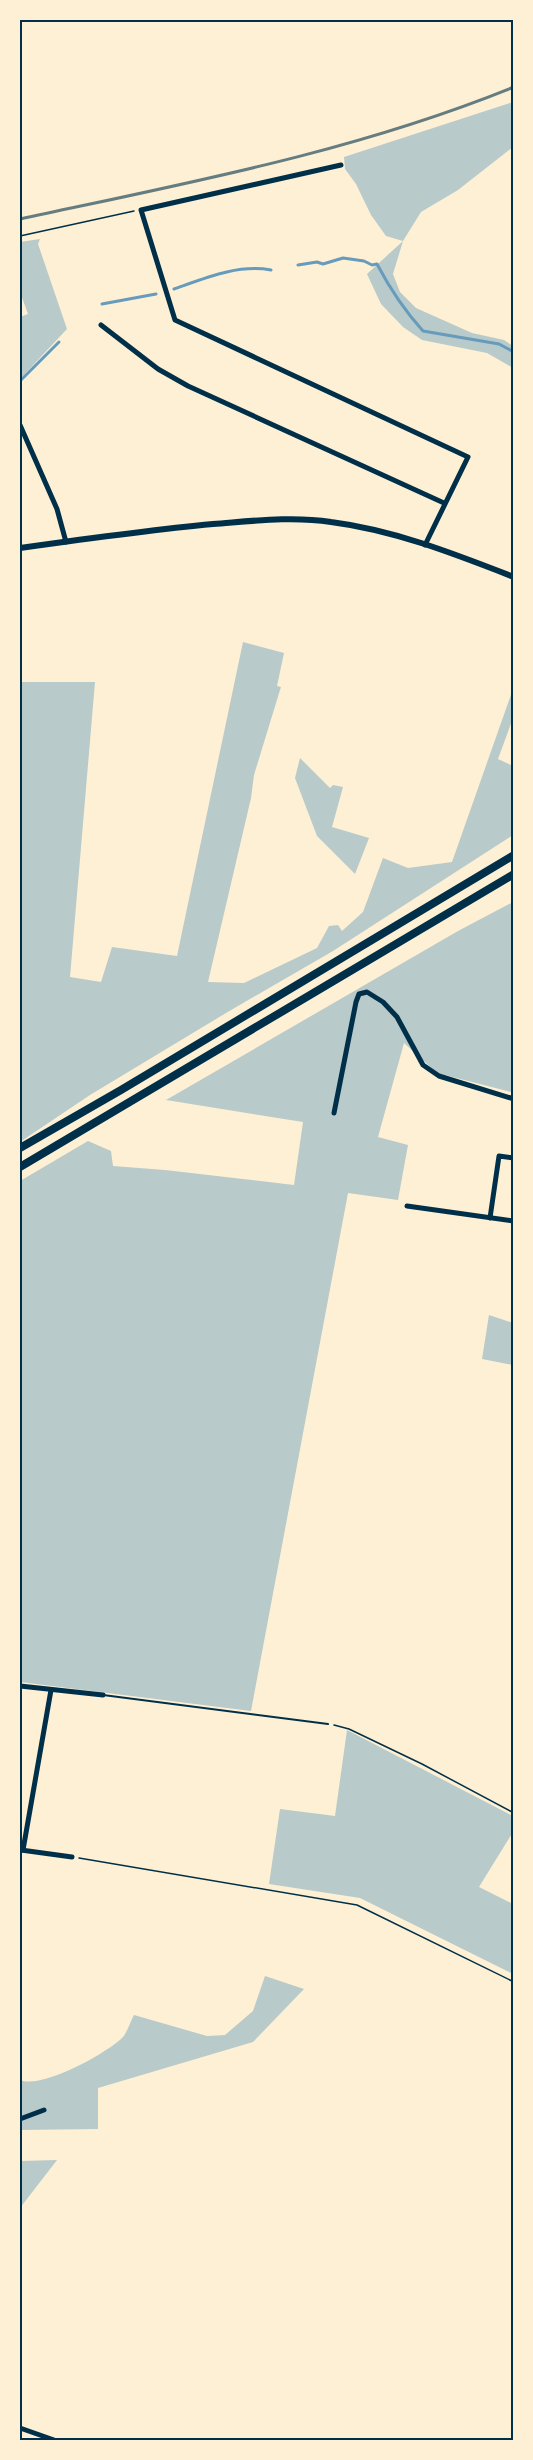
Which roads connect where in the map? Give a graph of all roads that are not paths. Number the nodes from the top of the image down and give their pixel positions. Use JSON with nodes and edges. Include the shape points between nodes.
{"nodes":[{"id":1,"x":341,"y":165,"type":"dead end"},
{"id":2,"x":101,"y":325,"type":"dead end"},
{"id":3,"x":20,"y":425,"type":"edge"},
{"id":4,"x":444,"y":503,"type":"junction"},
{"id":5,"x":66,"y":542,"type":"junction"},
{"id":6,"x":425,"y":545,"type":"junction"},
{"id":7,"x":20,"y":548,"type":"edge"},
{"id":8,"x":513,"y":577,"type":"edge"},
{"id":9,"x":513,"y":855,"type":"edge"},
{"id":10,"x":513,"y":874,"type":"edge"},
{"id":11,"x":513,"y":1099,"type":"edge"},
{"id":12,"x":334,"y":1113,"type":"dead end"},
{"id":13,"x":20,"y":1148,"type":"edge"},
{"id":14,"x":513,"y":1158,"type":"edge"},
{"id":15,"x":20,"y":1167,"type":"edge"},
{"id":16,"x":407,"y":1206,"type":"dead end"},
{"id":17,"x":490,"y":1218,"type":"junction"},
{"id":18,"x":513,"y":1221,"type":"edge"},
{"id":19,"x":20,"y":1686,"type":"edge"},
{"id":20,"x":51,"y":1690,"type":"junction"},
{"id":21,"x":103,"y":1695,"type":"joint"},
{"id":22,"x":328,"y":1724,"type":"road end"},
{"id":23,"x":21,"y":1850,"type":"edge"},
{"id":24,"x":72,"y":1857,"type":"road end"},
{"id":25,"x":44,"y":2110,"type":"dead end"},
{"id":26,"x":20,"y":2119,"type":"edge"},
{"id":27,"x":20,"y":2428,"type":"edge"},
{"id":28,"x":54,"y":2440,"type":"edge"}],
"edges":[{"from":1,"to":4,"type":"street","via":[[141,210],[175,320],[468,457]]},
{"from":2,"to":4,"type":"street","via":[[158,369],[188,386]]},
{"from":3,"to":5,"type":"street","via":[[57,509]]},
{"from":4,"to":6,"type":"street"},
{"from":5,"to":6,"type":"street","via":[[289,519],[360,526]]},
{"from":5,"to":7,"type":"street"},
{"from":6,"to":8,"type":"street"},
{"from":9,"to":13,"type":"main road"},
{"from":10,"to":15,"type":"main road"},
{"from":11,"to":12,"type":"street","via":[[439,1076],[423,1065],[397,1017],[367,992],[359,994],[356,1002]]},
{"from":14,"to":17,"type":"street","via":[[499,1156]]},
{"from":16,"to":17,"type":"street"},
{"from":17,"to":18,"type":"street"},
{"from":19,"to":20,"type":"street"},
{"from":20,"to":21,"type":"street"},
{"from":20,"to":23,"type":"street"},
{"from":21,"to":22,"type":"lane"},
{"from":23,"to":24,"type":"street"},
{"from":25,"to":26,"type":"street"},
{"from":27,"to":28,"type":"street"}]}
